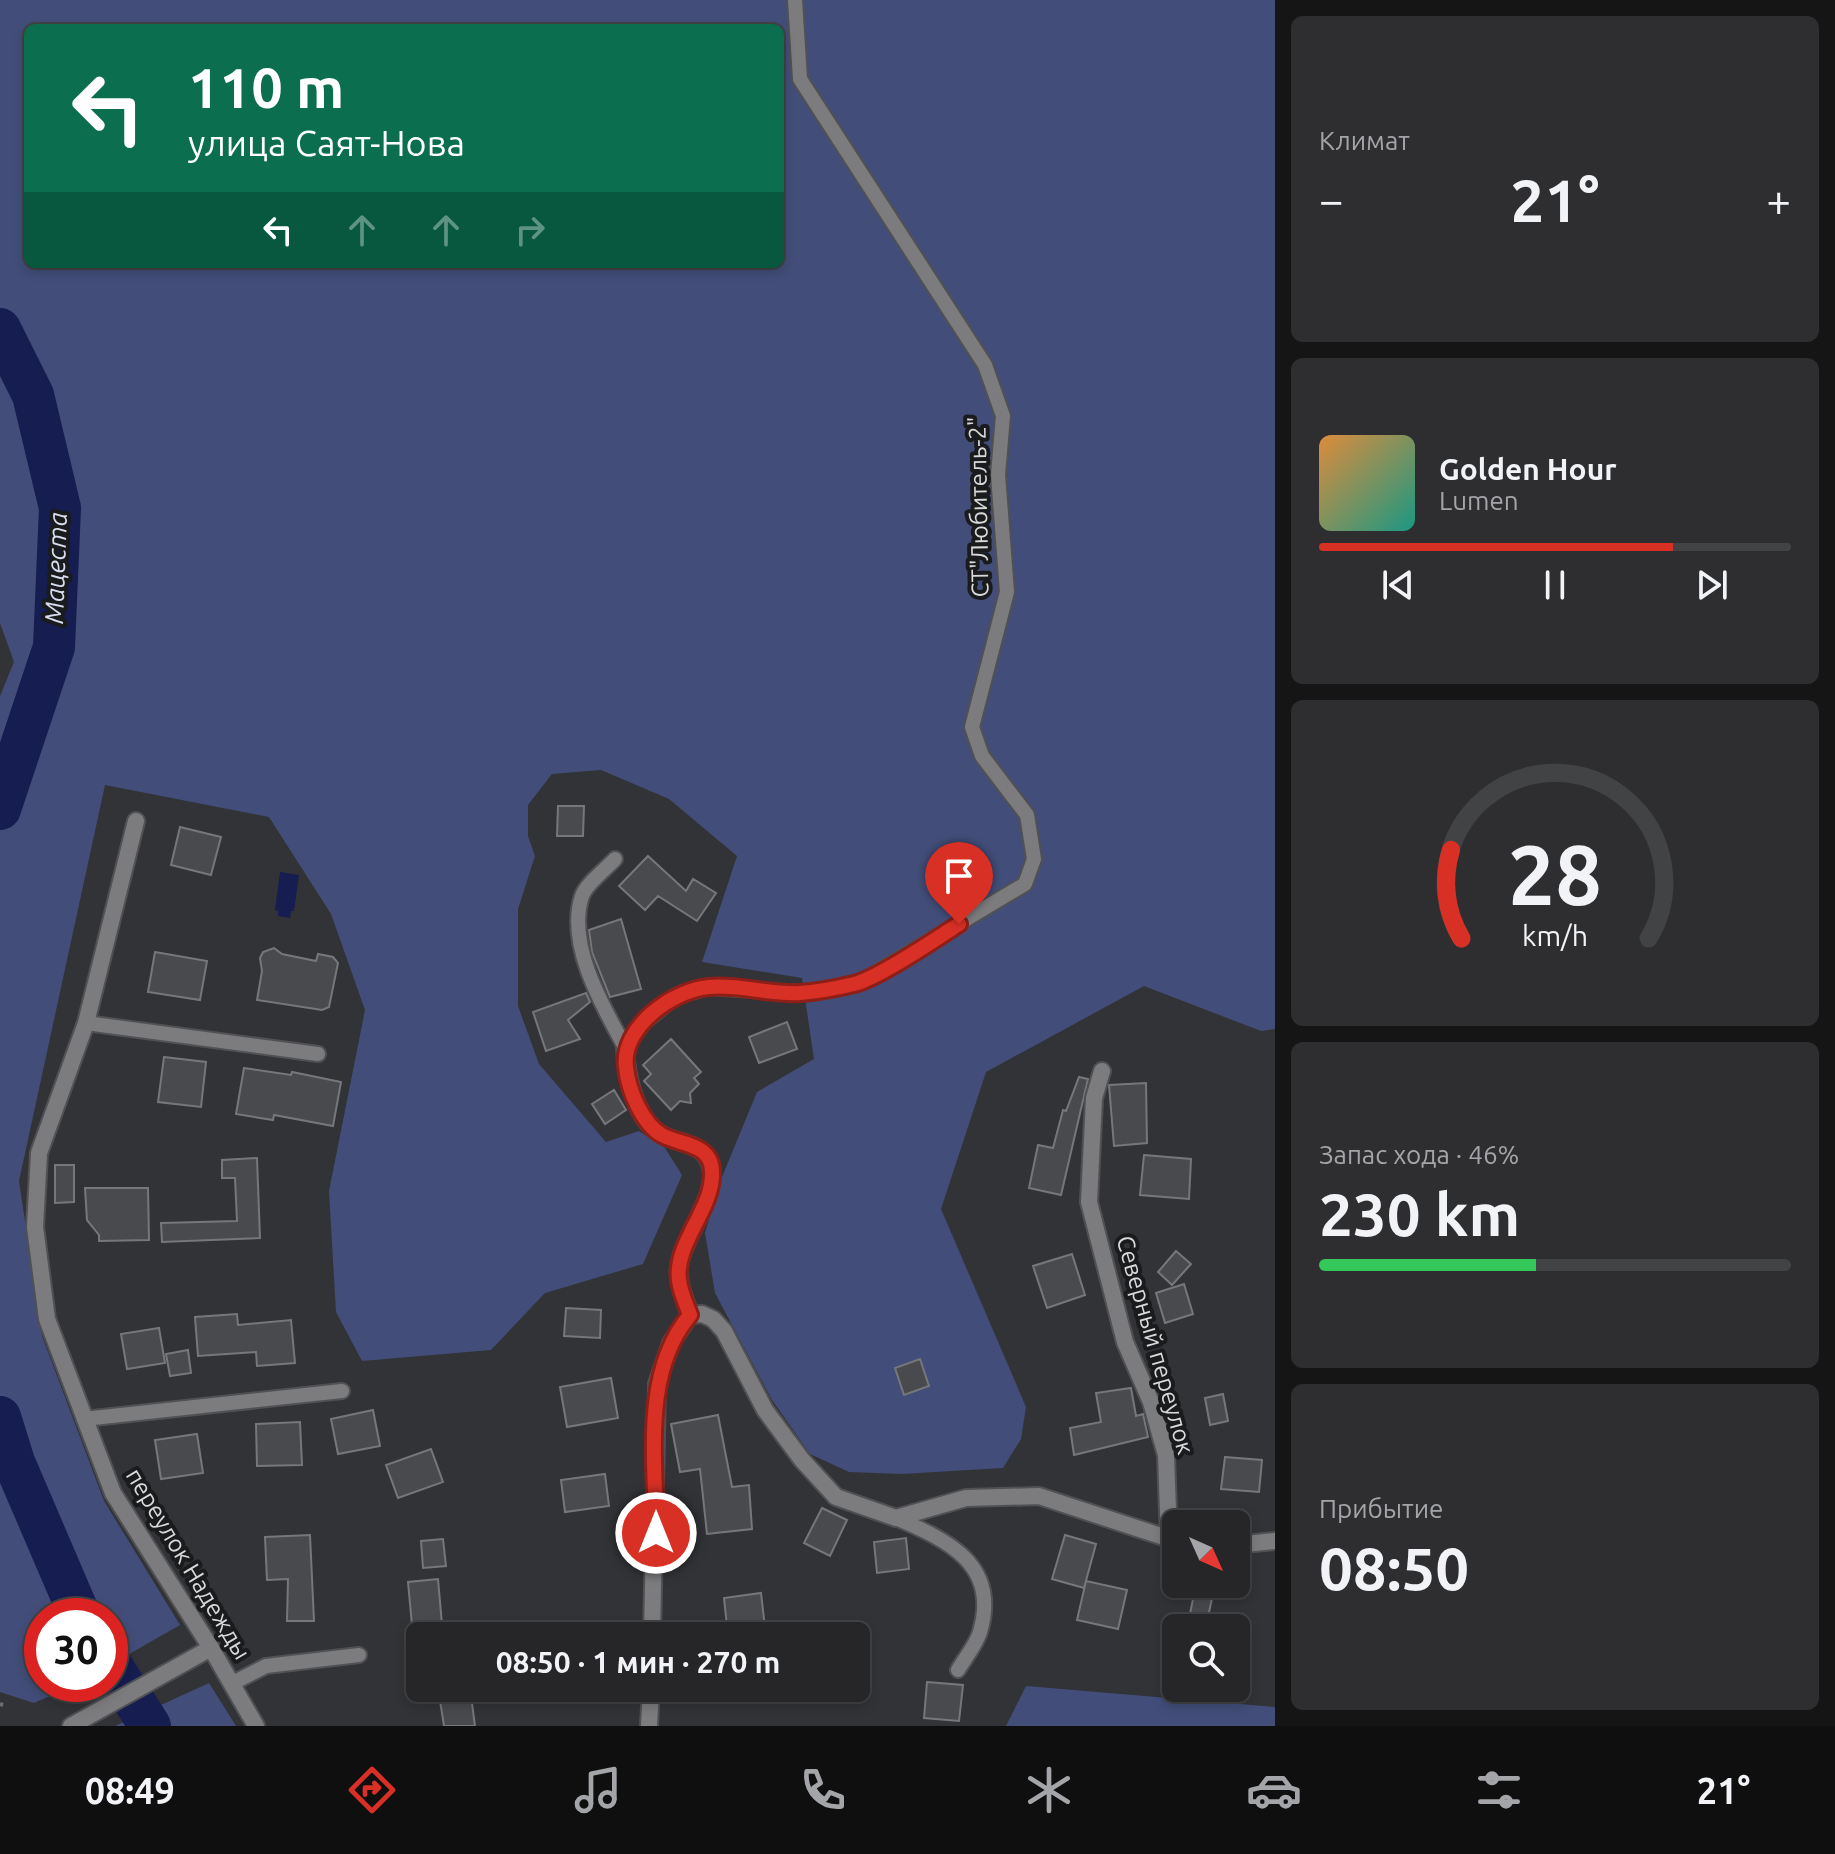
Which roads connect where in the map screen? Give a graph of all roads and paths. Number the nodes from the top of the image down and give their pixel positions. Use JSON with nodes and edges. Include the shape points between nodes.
{"nodes":[{"id":1,"x":795,"y":0,"type":"edge"},
{"id":2,"x":136,"y":821,"type":"dead end"},
{"id":3,"x":615,"y":859,"type":"dead end"},
{"id":4,"x":86,"y":1023,"type":"junction"},
{"id":5,"x":625,"y":1047,"type":"junction"},
{"id":6,"x":318,"y":1054,"type":"dead end"},
{"id":7,"x":1102,"y":1071,"type":"dead end"},
{"id":8,"x":690,"y":1315,"type":"junction"},
{"id":9,"x":342,"y":1391,"type":"dead end"},
{"id":10,"x":84,"y":1419,"type":"junction"},
{"id":11,"x":1170,"y":1510,"type":"edge"},
{"id":12,"x":896,"y":1518,"type":"junction"},
{"id":13,"x":1162,"y":1536,"type":"edge"},
{"id":14,"x":1275,"y":1541,"type":"edge"},
{"id":15,"x":1250,"y":1544,"type":"edge"},
{"id":16,"x":652,"y":1622,"type":"edge"},
{"id":17,"x":211,"y":1648,"type":"junction"},
{"id":18,"x":359,"y":1655,"type":"dead end"},
{"id":19,"x":958,"y":1670,"type":"dead end"},
{"id":20,"x":231,"y":1684,"type":"junction"},
{"id":21,"x":650,"y":1702,"type":"edge"},
{"id":22,"x":71,"y":1726,"type":"edge"},
{"id":23,"x":256,"y":1726,"type":"edge"},
{"id":24,"x":649,"y":1726,"type":"edge"}],
"edges":[{"from":1,"to":5,"type":"lane","name":"СТ\"Любитель-2\"","via":[[800,79],[985,365],[1003,416],[998,475],[1007,592],[972,727],[982,756],[1027,815],[1034,859],[1025,884],[858,984],[800,993],[709,987],[676,996],[644,1022]]},
{"from":2,"to":4,"type":"street","name":"переулок Надежды"},
{"from":3,"to":5,"type":"lane","via":[[582,895],[580,925],[584,964]]},
{"from":4,"to":6,"type":"lane"},
{"from":4,"to":10,"type":"street","name":"переулок Надежды","via":[[39,1153],[35,1227],[47,1319]]},
{"from":5,"to":8,"type":"street","via":[[626,1069],[645,1120],[661,1134],[698,1147],[712,1170],[679,1263]]},
{"from":7,"to":11,"type":"street","name":"Северный переулок","via":[[1094,1098],[1089,1202],[1125,1342],[1166,1455]]},
{"from":8,"to":12,"type":"street","via":[[713,1319],[724,1331],[765,1410],[836,1497]]},
{"from":8,"to":16,"type":"street","via":[[671,1343],[657,1384]]},
{"from":9,"to":10,"type":"lane"},
{"from":10,"to":17,"type":"street","name":"переулок Надежды","via":[[113,1493]]},
{"from":12,"to":13,"type":"street","via":[[966,1498],[1039,1496]]},
{"from":12,"to":19,"type":"lane","via":[[940,1537],[973,1565],[983,1588],[979,1634]]},
{"from":14,"to":15,"type":"street"},
{"from":17,"to":20,"type":"street","name":"переулок Надежды"},
{"from":17,"to":22,"type":"street"},
{"from":18,"to":20,"type":"lane","via":[[266,1666]]},
{"from":20,"to":23,"type":"street","name":"переулок Надежды"},
{"from":21,"to":24,"type":"street"}]}
